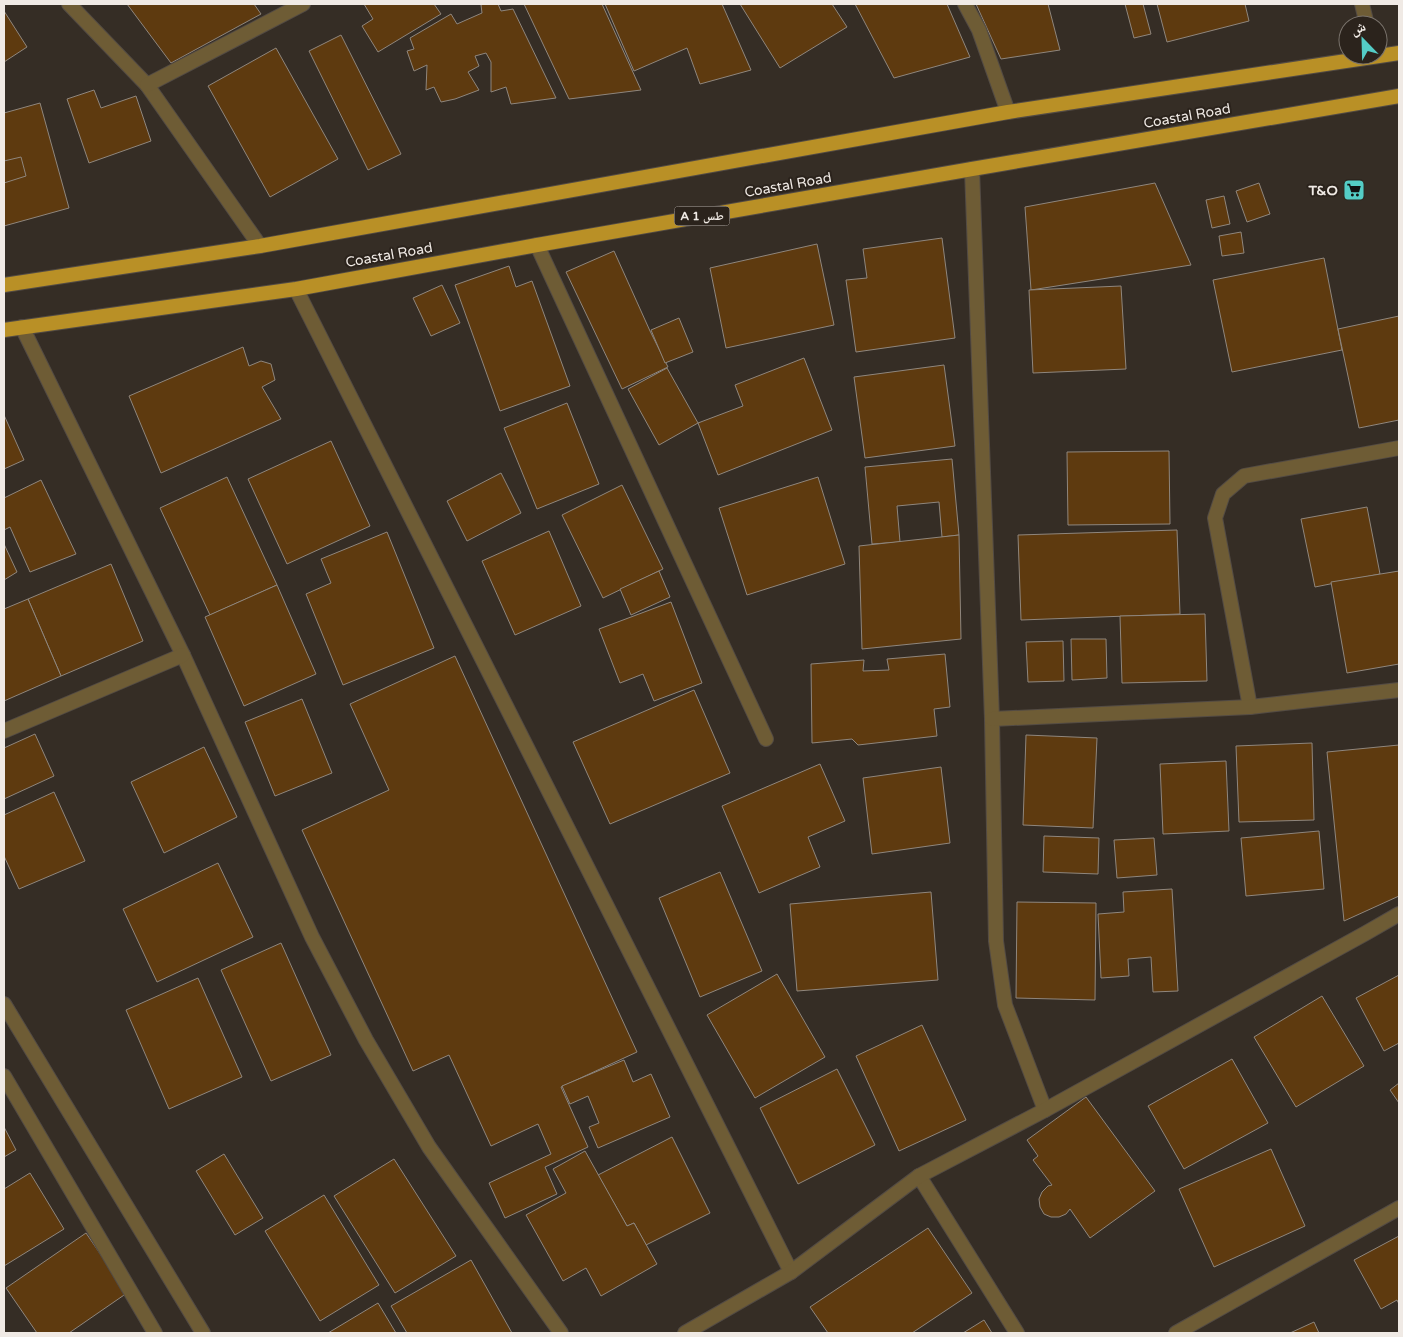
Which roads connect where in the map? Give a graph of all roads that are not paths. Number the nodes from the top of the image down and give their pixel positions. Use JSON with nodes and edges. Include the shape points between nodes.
{"nodes":[{"id":1,"x":69,"y":4,"type":"edge"},
{"id":2,"x":303,"y":4,"type":"edge"},
{"id":3,"x":965,"y":4,"type":"edge"},
{"id":4,"x":1338,"y":62,"type":"edge"},
{"id":5,"x":147,"y":85,"type":"junction"},
{"id":6,"x":1399,"y":96,"type":"edge"},
{"id":7,"x":1008,"y":112,"type":"junction"},
{"id":8,"x":972,"y":169,"type":"junction"},
{"id":9,"x":537,"y":245,"type":"junction"},
{"id":10,"x":260,"y":246,"type":"junction"},
{"id":11,"x":4,"y":285,"type":"edge"},
{"id":12,"x":296,"y":289,"type":"junction"},
{"id":13,"x":22,"y":327,"type":"junction"},
{"id":14,"x":4,"y":330,"type":"edge"},
{"id":15,"x":1399,"y":448,"type":"edge"},
{"id":16,"x":183,"y":656,"type":"junction"},
{"id":17,"x":1399,"y":690,"type":"edge"},
{"id":18,"x":1250,"y":707,"type":"junction"},
{"id":19,"x":992,"y":719,"type":"junction"},
{"id":20,"x":4,"y":731,"type":"edge"},
{"id":21,"x":766,"y":739,"type":"dead end"},
{"id":22,"x":1399,"y":914,"type":"edge"},
{"id":23,"x":4,"y":1004,"type":"edge"},
{"id":24,"x":4,"y":1076,"type":"edge"},
{"id":25,"x":1044,"y":1110,"type":"junction"},
{"id":26,"x":919,"y":1176,"type":"junction"},
{"id":27,"x":1399,"y":1208,"type":"edge"},
{"id":28,"x":791,"y":1272,"type":"junction"},
{"id":29,"x":155,"y":1333,"type":"edge"},
{"id":30,"x":203,"y":1333,"type":"edge"},
{"id":31,"x":561,"y":1333,"type":"edge"},
{"id":32,"x":685,"y":1333,"type":"edge"},
{"id":33,"x":1017,"y":1333,"type":"edge"},
{"id":34,"x":1176,"y":1333,"type":"edge"}],
"edges":[{"from":1,"to":5,"type":"street"},
{"from":2,"to":5,"type":"street"},
{"from":3,"to":7,"type":"street"},
{"from":4,"to":7,"type":"highway"},
{"from":5,"to":10,"type":"street"},
{"from":6,"to":8,"type":"highway","name":"Coastal Road","number":"A 1 طس"},
{"from":7,"to":10,"type":"highway"},
{"from":8,"to":9,"type":"highway","name":"Coastal Road","number":"A 1 طس"},
{"from":8,"to":19,"type":"street"},
{"from":9,"to":12,"type":"highway","name":"Coastal Road","number":"A 1 طس"},
{"from":9,"to":21,"type":"street"},
{"from":10,"to":11,"type":"highway"},
{"from":12,"to":13,"type":"highway","name":"Coastal Road","number":"A 1 طس"},
{"from":12,"to":28,"type":"street"},
{"from":13,"to":14,"type":"highway","name":"Coastal Road","number":"A 1 طس"},
{"from":13,"to":16,"type":"street"},
{"from":15,"to":18,"type":"street","via":[[1244,476],[1223,494],[1215,518]]},
{"from":16,"to":20,"type":"street"},
{"from":16,"to":31,"type":"street","via":[[312,937],[366,1040],[429,1147]]},
{"from":17,"to":18,"type":"street"},
{"from":18,"to":19,"type":"street"},
{"from":19,"to":25,"type":"street","via":[[996,941],[1005,1005]]},
{"from":22,"to":25,"type":"street"},
{"from":23,"to":30,"type":"street"},
{"from":24,"to":29,"type":"street"},
{"from":25,"to":26,"type":"street"},
{"from":26,"to":28,"type":"street"},
{"from":26,"to":33,"type":"street"},
{"from":27,"to":34,"type":"street"},
{"from":28,"to":32,"type":"street"}]}
